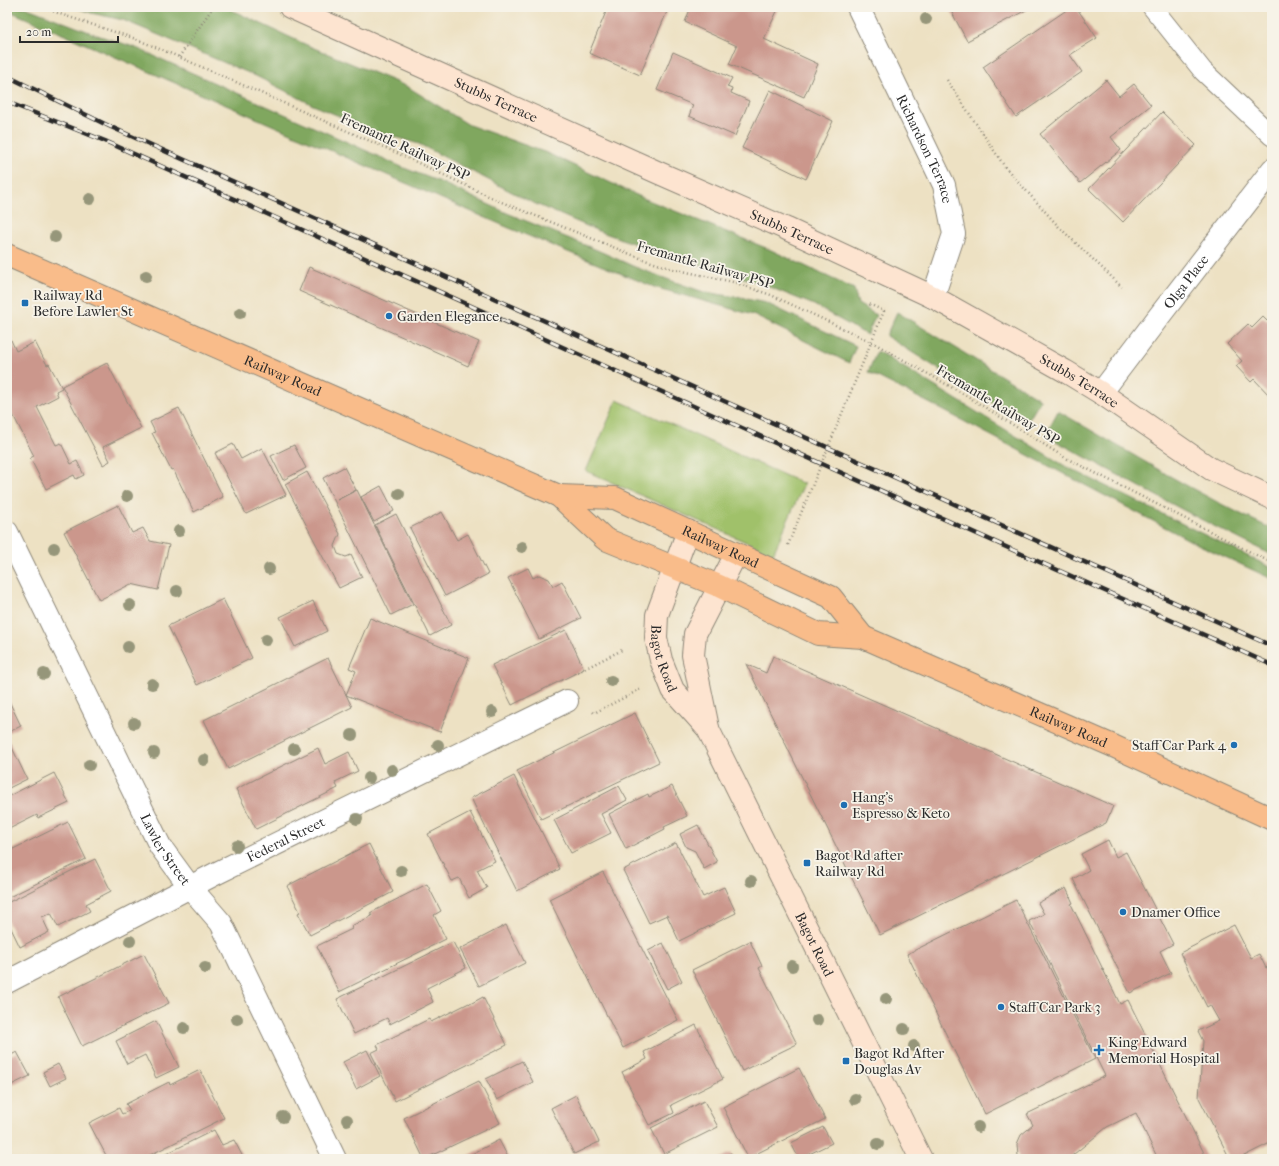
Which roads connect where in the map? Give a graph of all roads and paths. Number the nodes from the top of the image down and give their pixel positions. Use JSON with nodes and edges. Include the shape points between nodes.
{"nodes":[{"id":1,"x":42,"y":7,"type":"edge"},
{"id":2,"x":213,"y":7,"type":"edge"},
{"id":3,"x":290,"y":7,"type":"edge"},
{"id":4,"x":858,"y":7,"type":"edge"},
{"id":5,"x":1152,"y":7,"type":"edge"},
{"id":6,"x":179,"y":57,"type":"junction"},
{"id":7,"x":947,"y":80,"type":"dead end"},
{"id":8,"x":1272,"y":136,"type":"edge"},
{"id":9,"x":1272,"y":170,"type":"edge"},
{"id":10,"x":7,"y":255,"type":"edge"},
{"id":11,"x":1122,"y":287,"type":"dead end"},
{"id":12,"x":933,"y":296,"type":"junction"},
{"id":13,"x":867,"y":303,"type":"dead end"},
{"id":14,"x":872,"y":342,"type":"junction"},
{"id":15,"x":1101,"y":394,"type":"junction"},
{"id":16,"x":559,"y":496,"type":"junction"},
{"id":17,"x":1272,"y":498,"type":"edge"},
{"id":18,"x":688,"y":531,"type":"junction"},
{"id":19,"x":7,"y":532,"type":"edge"},
{"id":20,"x":785,"y":552,"type":"dead end"},
{"id":21,"x":736,"y":554,"type":"junction"},
{"id":22,"x":1272,"y":563,"type":"edge"},
{"id":23,"x":674,"y":568,"type":"junction"},
{"id":24,"x":719,"y":586,"type":"junction"},
{"id":25,"x":863,"y":637,"type":"junction"},
{"id":26,"x":624,"y":649,"type":"dead end"},
{"id":27,"x":573,"y":675,"type":"dead end"},
{"id":28,"x":644,"y":687,"type":"dead end"},
{"id":29,"x":567,"y":702,"type":"dead end"},
{"id":30,"x":590,"y":707,"type":"dead end"},
{"id":31,"x":708,"y":729,"type":"junction"},
{"id":32,"x":1272,"y":819,"type":"edge"},
{"id":33,"x":190,"y":887,"type":"junction"},
{"id":34,"x":7,"y":982,"type":"edge"},
{"id":35,"x":335,"y":1159,"type":"edge"},
{"id":36,"x":921,"y":1159,"type":"edge"}],
"edges":[{"from":1,"to":6,"type":"path","name":"Fremantle Railway PSP","via":[[136,39]]},
{"from":2,"to":6,"type":"path"},
{"from":3,"to":12,"type":"street","name":"Stubbs Terrace","via":[[787,228]]},
{"from":4,"to":12,"type":"street","name":"Richardson Terrace","via":[[944,185],[954,234]]},
{"from":5,"to":8,"type":"lane","via":[[1203,72]]},
{"from":6,"to":14,"type":"path","name":"Fremantle Railway PSP","via":[[395,152],[499,201],[658,265],[733,282],[771,294]]},
{"from":7,"to":11,"type":"path","via":[[1005,167],[1058,227]]},
{"from":9,"to":15,"type":"street","name":"Olga Place"},
{"from":10,"to":16,"type":"main road","name":"Railway Road"},
{"from":12,"to":15,"type":"street","name":"Stubbs Terrace"},
{"from":13,"to":14,"type":"path","via":[[884,311]]},
{"from":14,"to":20,"type":"path"},
{"from":14,"to":22,"type":"path","name":"Fremantle Railway PSP","via":[[967,396],[1052,450]]},
{"from":15,"to":17,"type":"street","name":"Stubbs Terrace","via":[[1211,469]]},
{"from":16,"to":18,"type":"main road","name":"Railway Road","via":[[615,498]]},
{"from":16,"to":23,"type":"main road","name":"Railway Road","via":[[605,539]]},
{"from":18,"to":21,"type":"main road","name":"Railway Road"},
{"from":18,"to":23,"type":"street","name":"Bagot Road"},
{"from":19,"to":33,"type":"street","name":"Lawler Street","via":[[160,846]]},
{"from":21,"to":24,"type":"street","name":"Bagot Road"},
{"from":21,"to":25,"type":"main road","name":"Railway Road","via":[[831,598]]},
{"from":23,"to":24,"type":"main road","name":"Railway Road"},
{"from":23,"to":31,"type":"street","name":"Bagot Road","via":[[657,615],[656,638],[661,660],[673,690]]},
{"from":24,"to":25,"type":"main road","name":"Railway Road","via":[[818,634]]},
{"from":24,"to":31,"type":"street","name":"Bagot Road","via":[[696,634],[693,654]]},
{"from":25,"to":32,"type":"main road","name":"Railway Road","via":[[1111,745]]},
{"from":26,"to":27,"type":"path"},
{"from":28,"to":30,"type":"path","via":[[594,713]]},
{"from":29,"to":33,"type":"street","name":"Federal Street"},
{"from":31,"to":36,"type":"street","name":"Bagot Road"},
{"from":33,"to":34,"type":"street","name":"Federal Street"},
{"from":33,"to":35,"type":"street","name":"Lawler Street","via":[[221,923]]}]}
